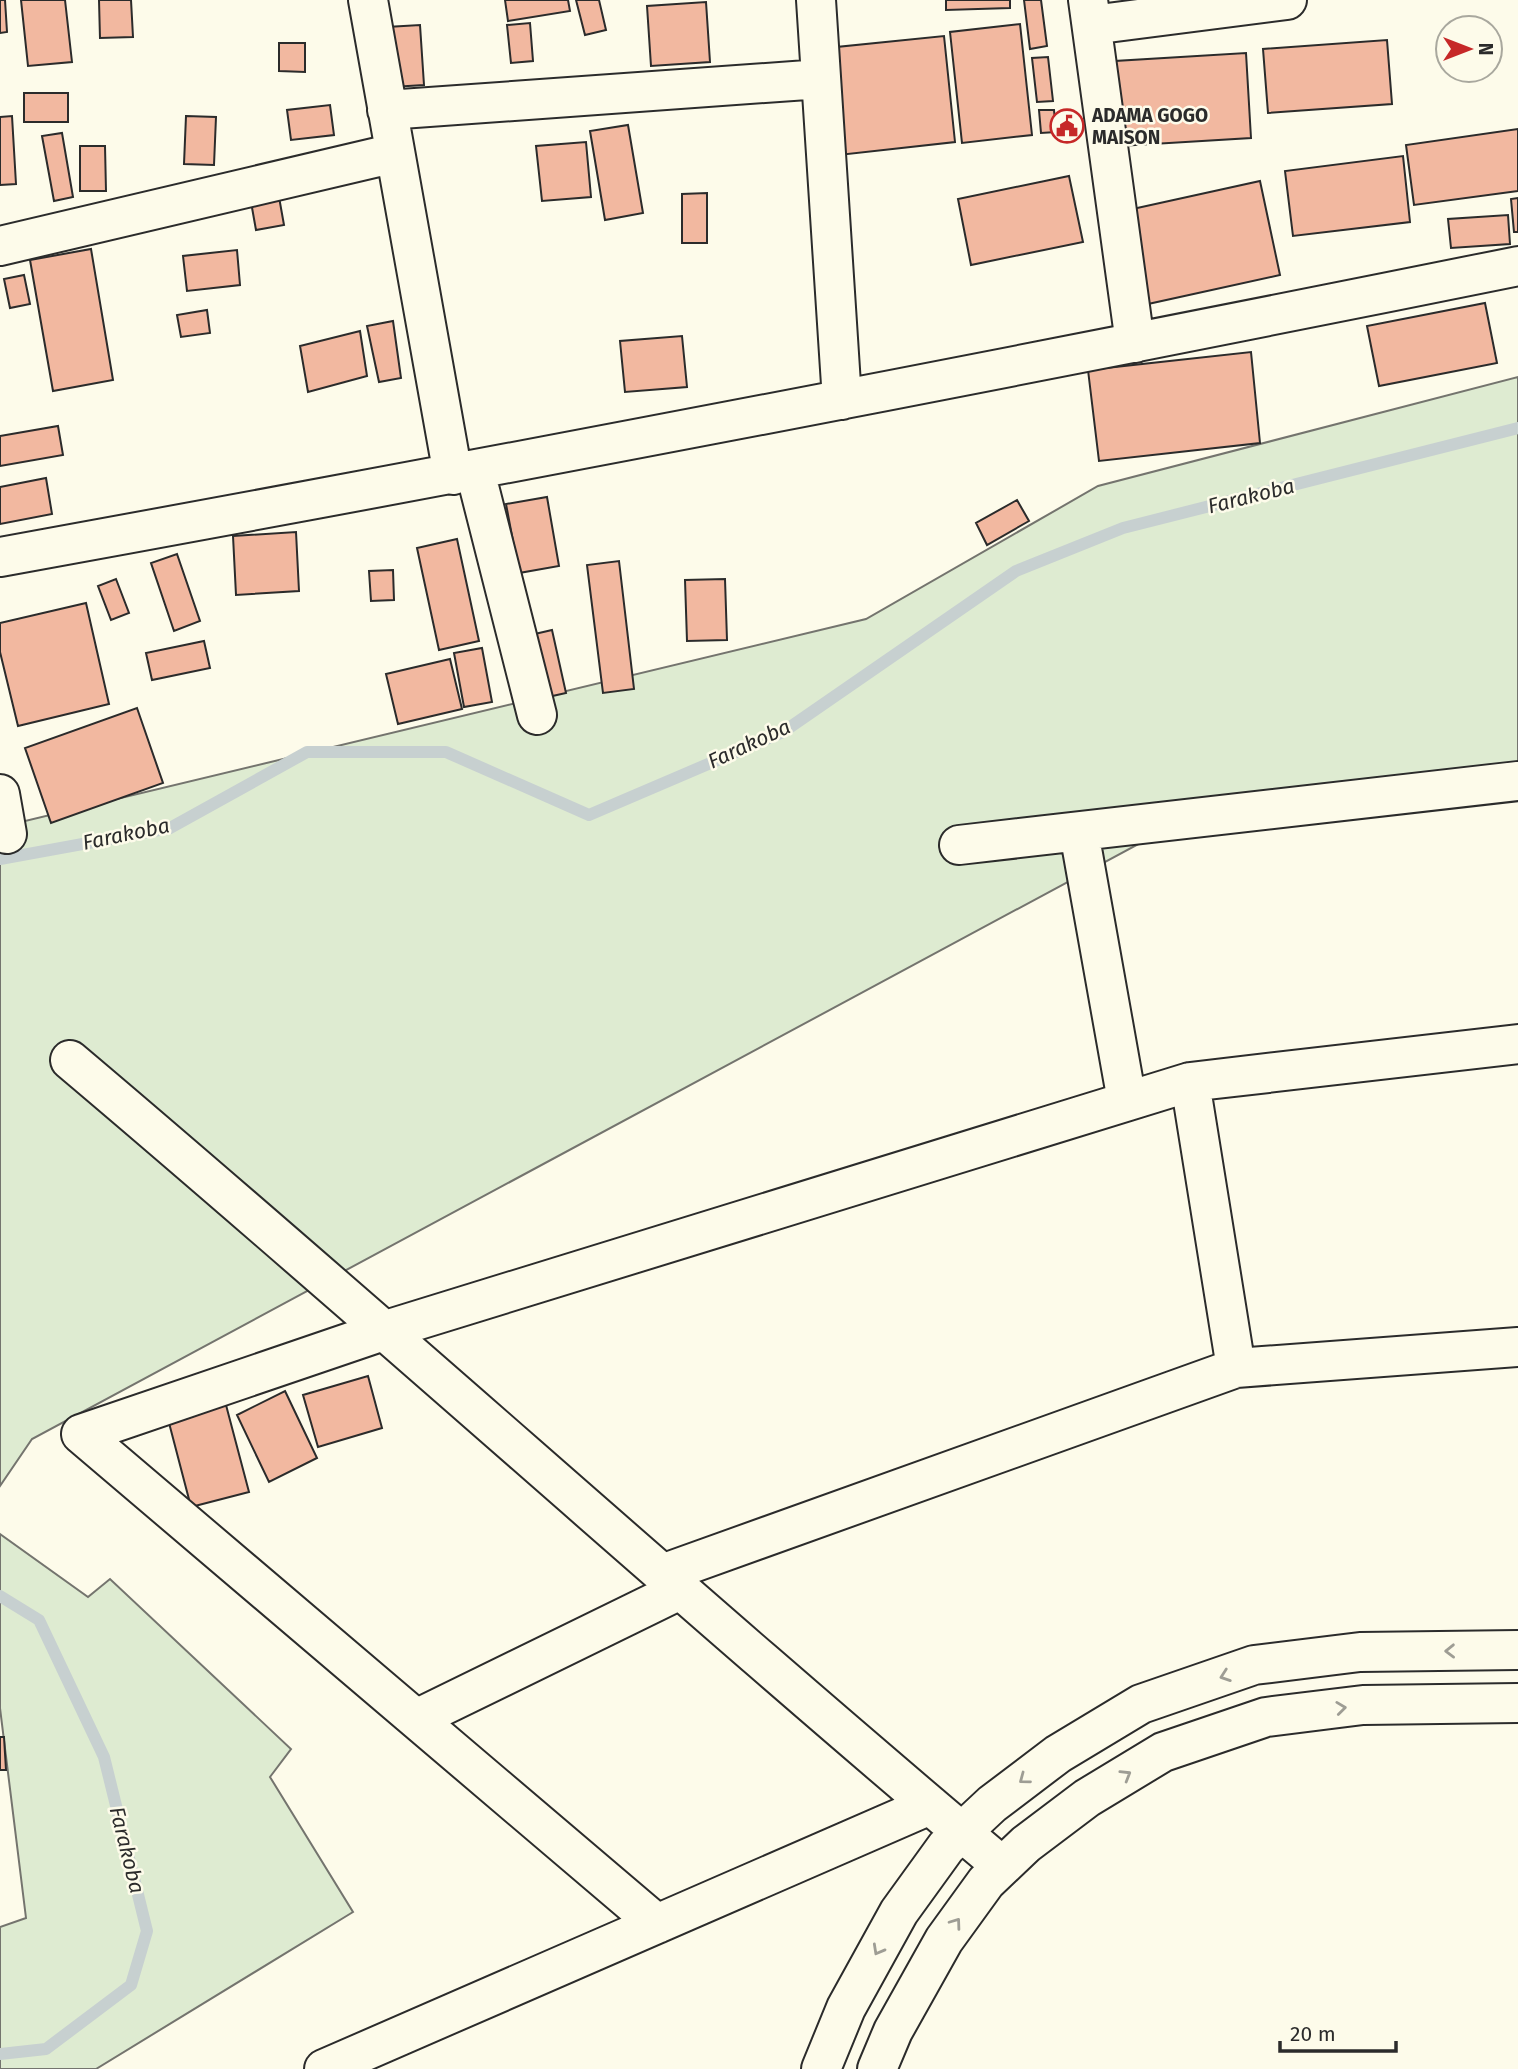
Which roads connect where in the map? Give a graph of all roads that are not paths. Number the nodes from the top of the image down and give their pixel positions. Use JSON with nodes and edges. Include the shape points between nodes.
{"nodes":[{"id":1,"x":368,"y":0,"type":"edge"},
{"id":2,"x":816,"y":0,"type":"edge"},
{"id":3,"x":1287,"y":0,"type":"edge"},
{"id":4,"x":1090,"y":13,"type":"edge"},
{"id":5,"x":821,"y":79,"type":"junction"},
{"id":6,"x":387,"y":110,"type":"junction"},
{"id":7,"x":395,"y":153,"type":"junction"},
{"id":8,"x":0,"y":246,"type":"edge"},
{"id":9,"x":1518,"y":266,"type":"edge"},
{"id":10,"x":1135,"y":343,"type":"junction"},
{"id":11,"x":842,"y":400,"type":"junction"},
{"id":12,"x":464,"y":473,"type":"junction"},
{"id":13,"x":0,"y":557,"type":"edge"},
{"id":14,"x":537,"y":715,"type":"dead end"},
{"id":15,"x":1518,"y":781,"type":"edge"},
{"id":16,"x":0,"y":794,"type":"edge"},
{"id":17,"x":1079,"y":832,"type":"junction"},
{"id":18,"x":7,"y":834,"type":"dead end"},
{"id":19,"x":959,"y":845,"type":"dead end"},
{"id":20,"x":1518,"y":1044,"type":"edge"},
{"id":21,"x":70,"y":1060,"type":"dead end"},
{"id":22,"x":1189,"y":1082,"type":"junction"},
{"id":23,"x":1127,"y":1101,"type":"junction"},
{"id":24,"x":386,"y":1330,"type":"junction"},
{"id":25,"x":1518,"y":1348,"type":"edge"},
{"id":26,"x":1236,"y":1368,"type":"junction"},
{"id":27,"x":671,"y":1582,"type":"junction"},
{"id":28,"x":1518,"y":1650,"type":"edge"},
{"id":29,"x":1518,"y":1703,"type":"edge"},
{"id":30,"x":416,"y":1719,"type":"junction"},
{"id":31,"x":930,"y":1805,"type":"junction"},
{"id":32,"x":962,"y":1832,"type":"junction"},
{"id":33,"x":1002,"y":1866,"type":"junction"},
{"id":34,"x":657,"y":1924,"type":"junction"},
{"id":35,"x":324,"y":2069,"type":"edge"},
{"id":36,"x":821,"y":2069,"type":"edge"},
{"id":37,"x":877,"y":2069,"type":"edge"}],
"edges":[{"from":1,"to":6,"type":"street"},
{"from":2,"to":5,"type":"street"},
{"from":3,"to":4,"type":"street"},
{"from":4,"to":10,"type":"street"},
{"from":5,"to":6,"type":"street"},
{"from":5,"to":11,"type":"street"},
{"from":6,"to":7,"type":"street"},
{"from":7,"to":8,"type":"street"},
{"from":7,"to":12,"type":"street"},
{"from":9,"to":10,"type":"street"},
{"from":10,"to":11,"type":"street"},
{"from":11,"to":12,"type":"street"},
{"from":12,"to":13,"type":"street"},
{"from":12,"to":14,"type":"street"},
{"from":15,"to":17,"type":"street"},
{"from":16,"to":18,"type":"street"},
{"from":17,"to":19,"type":"street"},
{"from":17,"to":23,"type":"street"},
{"from":20,"to":22,"type":"street"},
{"from":21,"to":24,"type":"street"},
{"from":22,"to":23,"type":"street"},
{"from":22,"to":26,"type":"street"},
{"from":23,"to":24,"type":"street"},
{"from":24,"to":27,"type":"street"},
{"from":24,"to":30,"type":"street","via":[[81,1434]]},
{"from":25,"to":26,"type":"street"},
{"from":26,"to":27,"type":"street"},
{"from":27,"to":30,"type":"street"},
{"from":27,"to":31,"type":"street"},
{"from":28,"to":32,"type":"street","one_way":true,"via":[[1360,1652],[1255,1665],[1141,1704],[1058,1754]]},
{"from":33,"to":29,"type":"street","one_way":true,"via":[[1087,1798],[1163,1752],[1266,1717],[1363,1705]]},
{"from":30,"to":34,"type":"street"},
{"from":31,"to":32,"type":"street"},
{"from":31,"to":34,"type":"street"},
{"from":32,"to":33,"type":"street"},
{"from":32,"to":36,"type":"street","one_way":true,"via":[[899,1912],[846,2008]]},
{"from":37,"to":33,"type":"street","one_way":true,"via":[[944,1940]]},
{"from":34,"to":35,"type":"street"}]}
